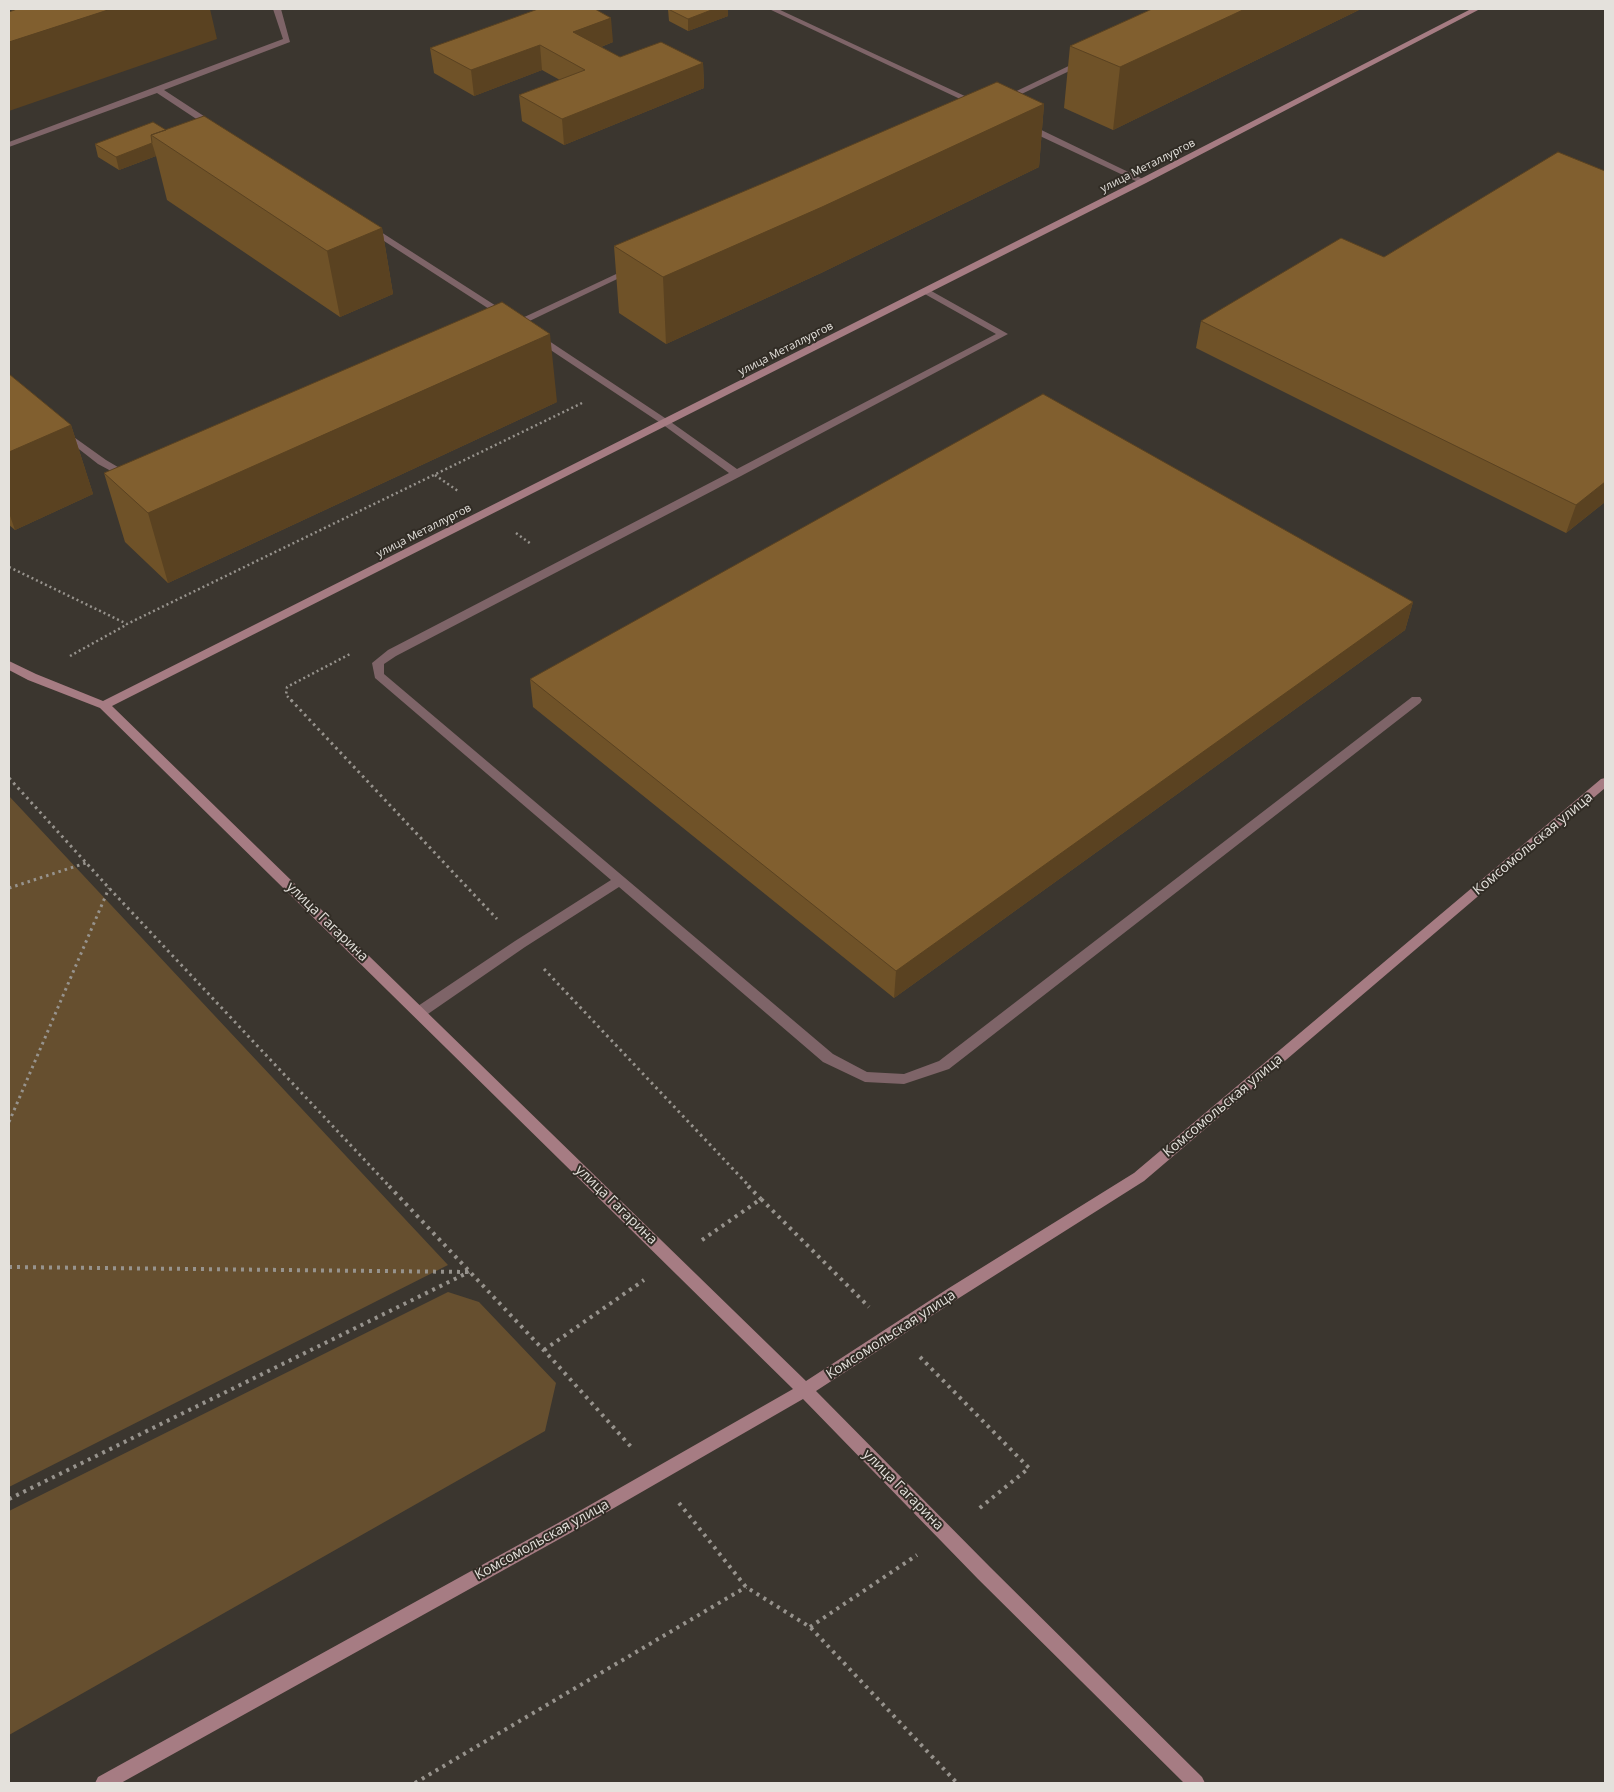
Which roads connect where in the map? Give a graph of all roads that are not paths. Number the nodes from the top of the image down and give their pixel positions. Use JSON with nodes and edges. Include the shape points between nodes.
{"nodes":[{"id":1,"x":277,"y":9,"type":"edge"},
{"id":2,"x":773,"y":9,"type":"edge"},
{"id":3,"x":1476,"y":9,"type":"edge"},
{"id":4,"x":1094,"y":58,"type":"edge"},
{"id":5,"x":158,"y":90,"type":"junction"},
{"id":6,"x":994,"y":103,"type":"edge"},
{"id":7,"x":976,"y":112,"type":"edge"},
{"id":8,"x":1020,"y":124,"type":"edge"},
{"id":9,"x":225,"y":134,"type":"edge"},
{"id":10,"x":9,"y":145,"type":"edge"},
{"id":11,"x":1143,"y":181,"type":"junction"},
{"id":12,"x":358,"y":221,"type":"edge"},
{"id":13,"x":643,"y":266,"type":"edge"},
{"id":14,"x":926,"y":291,"type":"junction"},
{"id":15,"x":513,"y":326,"type":"junction"},
{"id":16,"x":665,"y":422,"type":"junction"},
{"id":17,"x":56,"y":426,"type":"edge"},
{"id":18,"x":737,"y":474,"type":"junction"},
{"id":19,"x":137,"y":480,"type":"edge"},
{"id":20,"x":9,"y":665,"type":"edge"},
{"id":21,"x":1416,"y":700,"type":"dead end"},
{"id":22,"x":104,"y":705,"type":"junction"},
{"id":23,"x":1605,"y":782,"type":"edge"},
{"id":24,"x":618,"y":881,"type":"junction"},
{"id":25,"x":420,"y":1012,"type":"junction"},
{"id":26,"x":805,"y":1390,"type":"junction"},
{"id":27,"x":104,"y":1783,"type":"edge"},
{"id":28,"x":1196,"y":1783,"type":"edge"}],
"edges":[{"from":1,"to":5,"type":"lane","via":[[287,40]]},
{"from":2,"to":7,"type":"lane","via":[[985,108]]},
{"from":3,"to":11,"type":"street","name":"улица Металлургов"},
{"from":4,"to":6,"type":"lane"},
{"from":5,"to":9,"type":"lane"},
{"from":5,"to":10,"type":"lane"},
{"from":8,"to":11,"type":"lane"},
{"from":11,"to":14,"type":"street","name":"улица Металлургов"},
{"from":12,"to":15,"type":"lane"},
{"from":13,"to":15,"type":"lane"},
{"from":14,"to":16,"type":"street","name":"улица Металлургов"},
{"from":14,"to":18,"type":"lane","via":[[1003,334]]},
{"from":15,"to":16,"type":"lane"},
{"from":16,"to":18,"type":"lane"},
{"from":16,"to":22,"type":"street","name":"улица Металлургов"},
{"from":17,"to":19,"type":"lane","via":[[102,462]]},
{"from":18,"to":24,"type":"lane","via":[[378,663],[379,675]]},
{"from":20,"to":22,"type":"street","name":"улица Гагарина","via":[[32,678]]},
{"from":21,"to":24,"type":"lane","via":[[944,1064],[904,1079],[865,1077],[828,1058]]},
{"from":22,"to":25,"type":"street","name":"улица Гагарина"},
{"from":23,"to":26,"type":"street","name":"Комсомольская улица","via":[[1139,1177]]},
{"from":24,"to":25,"type":"lane"},
{"from":25,"to":26,"type":"street","name":"улица Гагарина"},
{"from":26,"to":27,"type":"street","name":"Комсомольская улица"},
{"from":26,"to":28,"type":"street","name":"улица Гагарина"}]}
